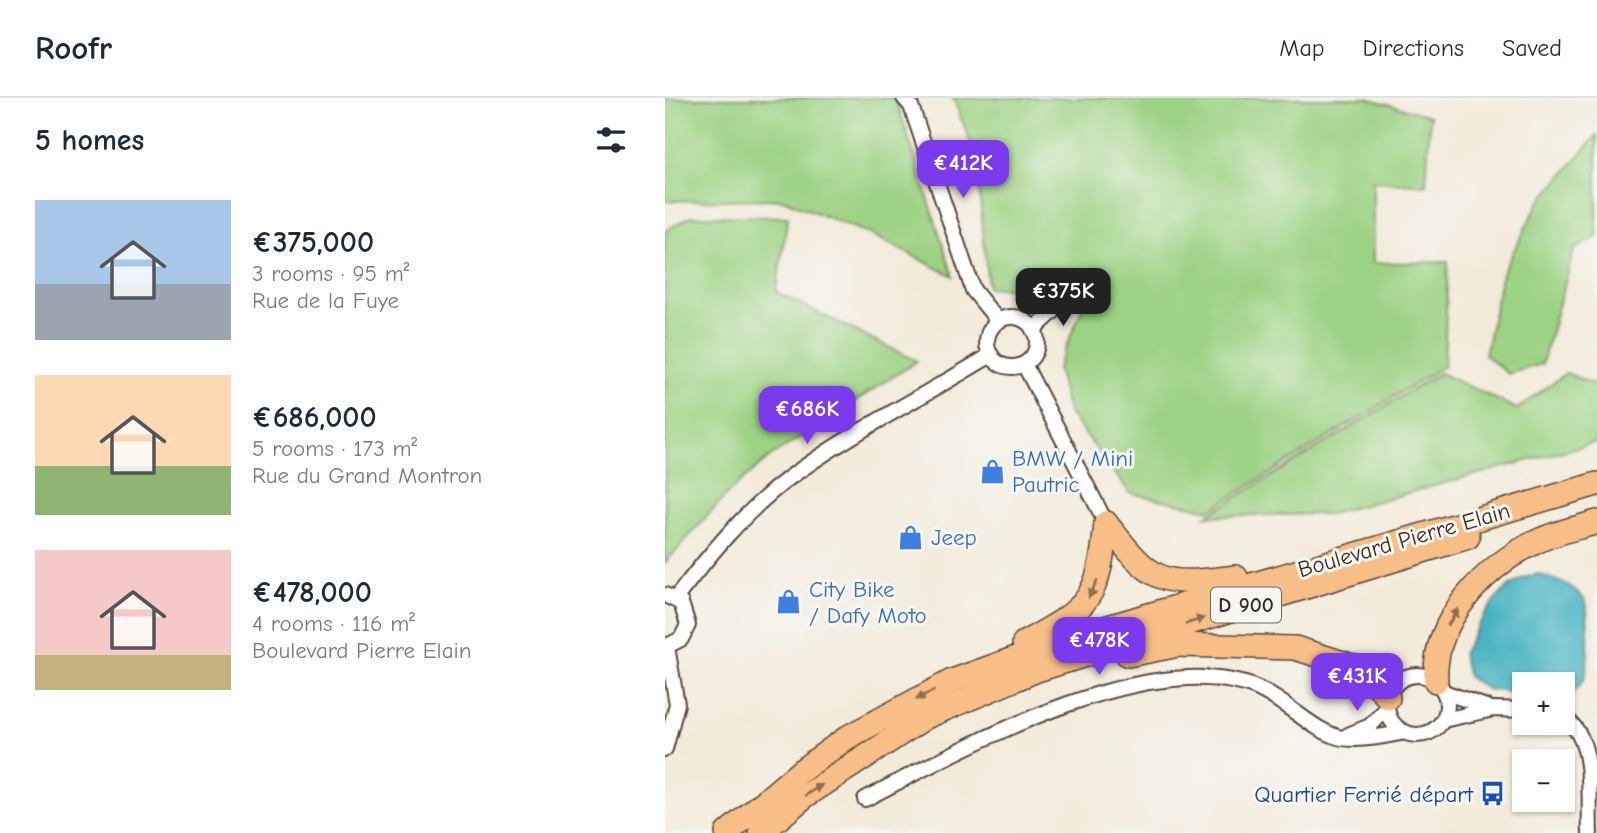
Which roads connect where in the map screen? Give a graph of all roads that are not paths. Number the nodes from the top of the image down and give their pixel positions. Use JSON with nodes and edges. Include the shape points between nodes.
{"nodes":[{"id":1,"x":904,"y":98,"type":"edge"},
{"id":2,"x":1069,"y":298,"type":"dead end"},
{"id":3,"x":998,"y":321,"type":"junction"},
{"id":4,"x":1033,"y":330,"type":"junction"},
{"id":5,"x":991,"y":355,"type":"junction"},
{"id":6,"x":1024,"y":363,"type":"junction"},
{"id":7,"x":1597,"y":484,"type":"edge"},
{"id":8,"x":1597,"y":498,"type":"edge"},
{"id":9,"x":1597,"y":522,"type":"edge"},
{"id":10,"x":1106,"y":523,"type":"junction"},
{"id":11,"x":1302,"y":570,"type":"junction"},
{"id":12,"x":670,"y":597,"type":"edge"},
{"id":13,"x":666,"y":647,"type":"edge"},
{"id":14,"x":952,"y":681,"type":"junction"},
{"id":15,"x":1440,"y":687,"type":"junction"},
{"id":16,"x":1388,"y":703,"type":"junction"},
{"id":17,"x":1494,"y":709,"type":"junction"},
{"id":18,"x":1512,"y":710,"type":"edge"},
{"id":19,"x":1443,"y":720,"type":"junction"},
{"id":20,"x":1575,"y":728,"type":"edge"},
{"id":21,"x":903,"y":732,"type":"junction"},
{"id":22,"x":1405,"y":732,"type":"junction"},
{"id":23,"x":1341,"y":738,"type":"junction"},
{"id":24,"x":665,"y":750,"type":"edge"},
{"id":25,"x":865,"y":799,"type":"dead end"},
{"id":26,"x":727,"y":833,"type":"edge"},
{"id":27,"x":761,"y":833,"type":"edge"},
{"id":28,"x":1590,"y":833,"type":"edge"}],
"edges":[{"from":1,"to":3,"type":"street","via":[[943,194],[974,290]]},
{"from":2,"to":4,"type":"street"},
{"from":3,"to":4,"type":"street","via":[[1013,317]]},
{"from":3,"to":5,"type":"street","via":[[987,340]]},
{"from":4,"to":6,"type":"street","via":[[1036,345]]},
{"from":5,"to":6,"type":"street","via":[[1009,366]]},
{"from":5,"to":12,"type":"street","via":[[790,478],[713,549]]},
{"from":6,"to":10,"type":"street"},
{"from":7,"to":11,"type":"main road","name":"Boulevard Pierre Elain","number":"D 900"},
{"from":21,"to":8,"type":"main road","name":"Boulevard Pierre Elain","number":"D 900","one_way":true,"via":[[926,717],[1037,670]]},
{"from":15,"to":9,"type":"main road","one_way":true,"via":[[1435,662],[1441,638],[1479,585],[1540,541]]},
{"from":10,"to":11,"type":"main road","via":[[1138,564],[1164,580],[1195,582]]},
{"from":10,"to":14,"type":"main road","one_way":true,"via":[[1102,568],[1085,604],[1062,622]]},
{"from":11,"to":14,"type":"main road","name":"Boulevard Pierre Elain","number":"D 900","via":[[1077,636]]},
{"from":12,"to":13,"type":"street","via":[[685,610],[688,625],[681,639]]},
{"from":13,"to":24,"type":"street","via":[[677,704]]},
{"from":14,"to":26,"type":"main road","name":"Boulevard Pierre Elain","number":"D 900","one_way":true,"via":[[848,737]]},
{"from":15,"to":16,"type":"street","via":[[1411,676],[1396,683]]},
{"from":15,"to":17,"type":"street"},
{"from":15,"to":19,"type":"street","via":[[1447,711]]},
{"from":16,"to":21,"type":"main road","via":[[1371,677],[1356,667],[1295,648],[1179,645],[1123,656]]},
{"from":16,"to":22,"type":"street","via":[[1393,723]]},
{"from":16,"to":23,"type":"street","via":[[1370,726]]},
{"from":17,"to":18,"type":"street"},
{"from":17,"to":19,"type":"street"},
{"from":19,"to":22,"type":"street","via":[[1422,735]]},
{"from":20,"to":28,"type":"street","via":[[1585,748]]},
{"from":27,"to":21,"type":"main road","name":"Boulevard Pierre Elain","number":"D 900","one_way":true,"via":[[804,797]]},
{"from":22,"to":23,"type":"street"},
{"from":23,"to":25,"type":"street","via":[[1323,731],[1269,692],[1243,683],[1182,679],[1116,690],[1030,718]]}]}
